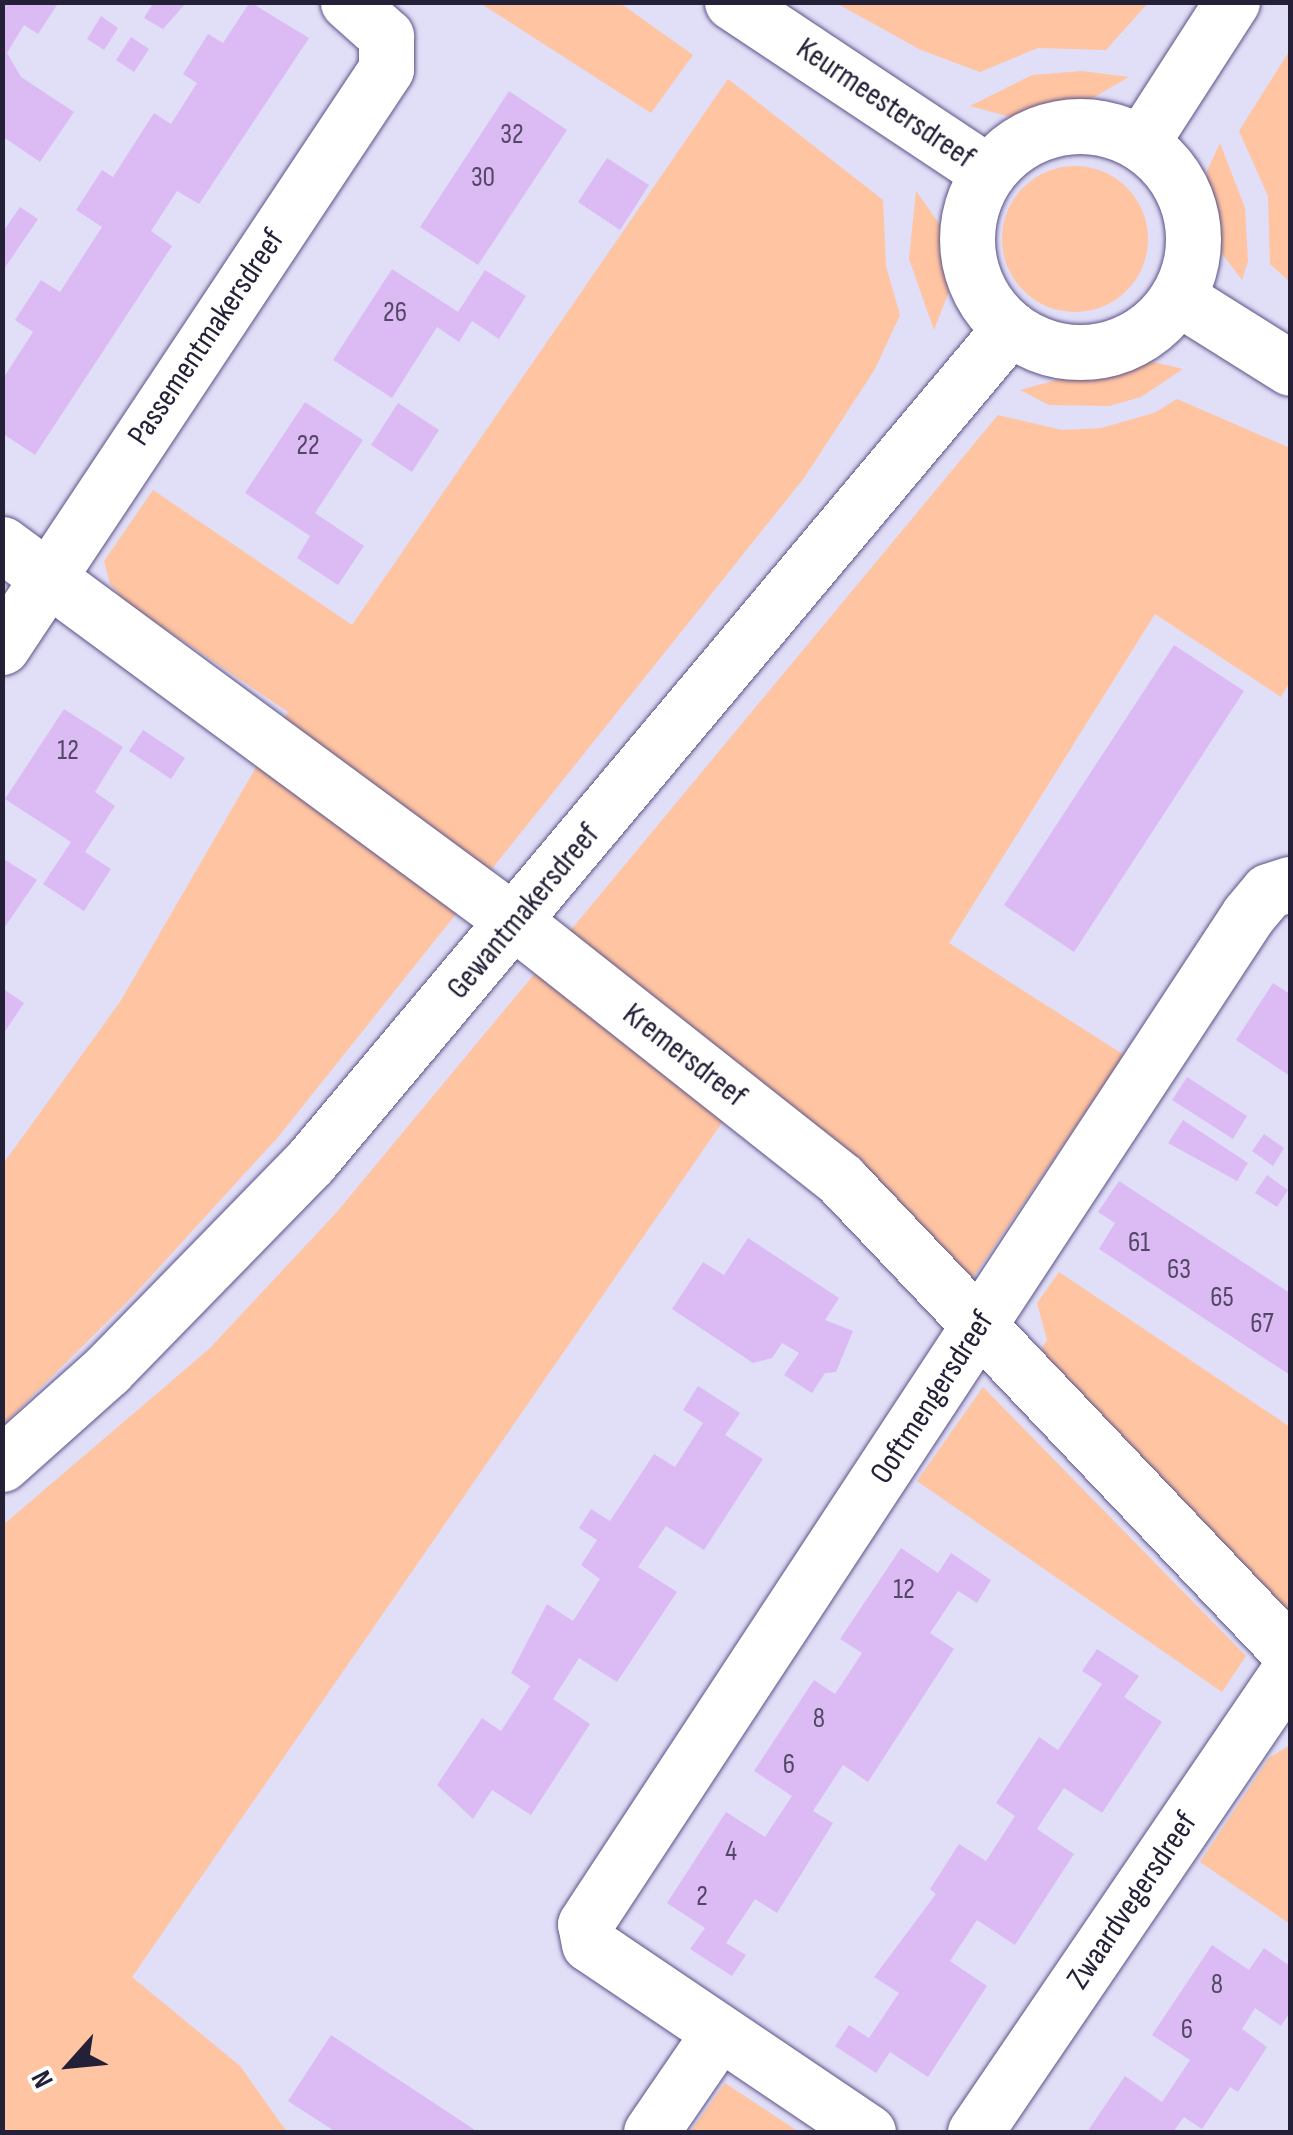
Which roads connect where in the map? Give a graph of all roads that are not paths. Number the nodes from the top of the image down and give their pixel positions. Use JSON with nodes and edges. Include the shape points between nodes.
{"nodes":[{"id":1,"x":732,"y":2,"type":"edge"},
{"id":2,"x":1232,"y":2,"type":"edge"},
{"id":3,"x":364,"y":13,"type":"edge"},
{"id":4,"x":1141,"y":143,"type":"junction"},
{"id":5,"x":988,"y":172,"type":"junction"},
{"id":6,"x":1178,"y":297,"type":"junction"},
{"id":7,"x":1010,"y":328,"type":"junction"},
{"id":8,"x":1290,"y":368,"type":"edge"},
{"id":9,"x":2,"y":544,"type":"edge"},
{"id":10,"x":50,"y":576,"type":"junction"},
{"id":11,"x":2,"y":647,"type":"edge"},
{"id":12,"x":1290,"y":884,"type":"edge"},
{"id":13,"x":516,"y":923,"type":"junction"},
{"id":14,"x":982,"y":1326,"type":"junction"},
{"id":15,"x":2,"y":1464,"type":"edge"},
{"id":16,"x":1290,"y":1653,"type":"edge"},
{"id":17,"x":1290,"y":1669,"type":"edge"},
{"id":18,"x":718,"y":2034,"type":"junction"},
{"id":19,"x":651,"y":2132,"type":"edge"},
{"id":20,"x":868,"y":2132,"type":"edge"},
{"id":21,"x":975,"y":2132,"type":"edge"}],
"edges":[{"from":1,"to":5,"type":"street","name":"Keurmeestersdreef"},
{"from":2,"to":4,"type":"street"},
{"from":3,"to":10,"type":"street","name":"Passementmakersdreef","via":[[389,48],[386,69]]},
{"from":4,"to":5,"type":"street","via":[[1108,128],[1059,127],[1011,148]]},
{"from":4,"to":6,"type":"street","via":[[1174,175],[1191,217],[1193,248]]},
{"from":5,"to":7,"type":"street","via":[[972,201],[967,252],[984,301]]},
{"from":6,"to":7,"type":"street","via":[[1146,331],[1110,348],[1068,352]]},
{"from":6,"to":8,"type":"street"},
{"from":7,"to":13,"type":"street","name":"Gewantmakersdreef"},
{"from":9,"to":10,"type":"street","name":"Kremersdreef"},
{"from":10,"to":11,"type":"street","name":"Passementmakersdreef"},
{"from":10,"to":13,"type":"street","name":"Kremersdreef"},
{"from":12,"to":14,"type":"street","name":"Ooftmengersdreef","via":[[1268,891],[1248,915]]},
{"from":13,"to":14,"type":"street","name":"Kremersdreef","via":[[841,1180]]},
{"from":13,"to":15,"type":"street","name":"Gewantmakersdreef","via":[[310,1162],[119,1357]]},
{"from":14,"to":16,"type":"street","name":"Kremersdreef"},
{"from":14,"to":18,"type":"street","name":"Ooftmengersdreef","via":[[585,1924],[589,1944]]},
{"from":17,"to":21,"type":"street","name":"Zwaardvegersdreef"},
{"from":18,"to":19,"type":"street"},
{"from":18,"to":20,"type":"street"}]}
